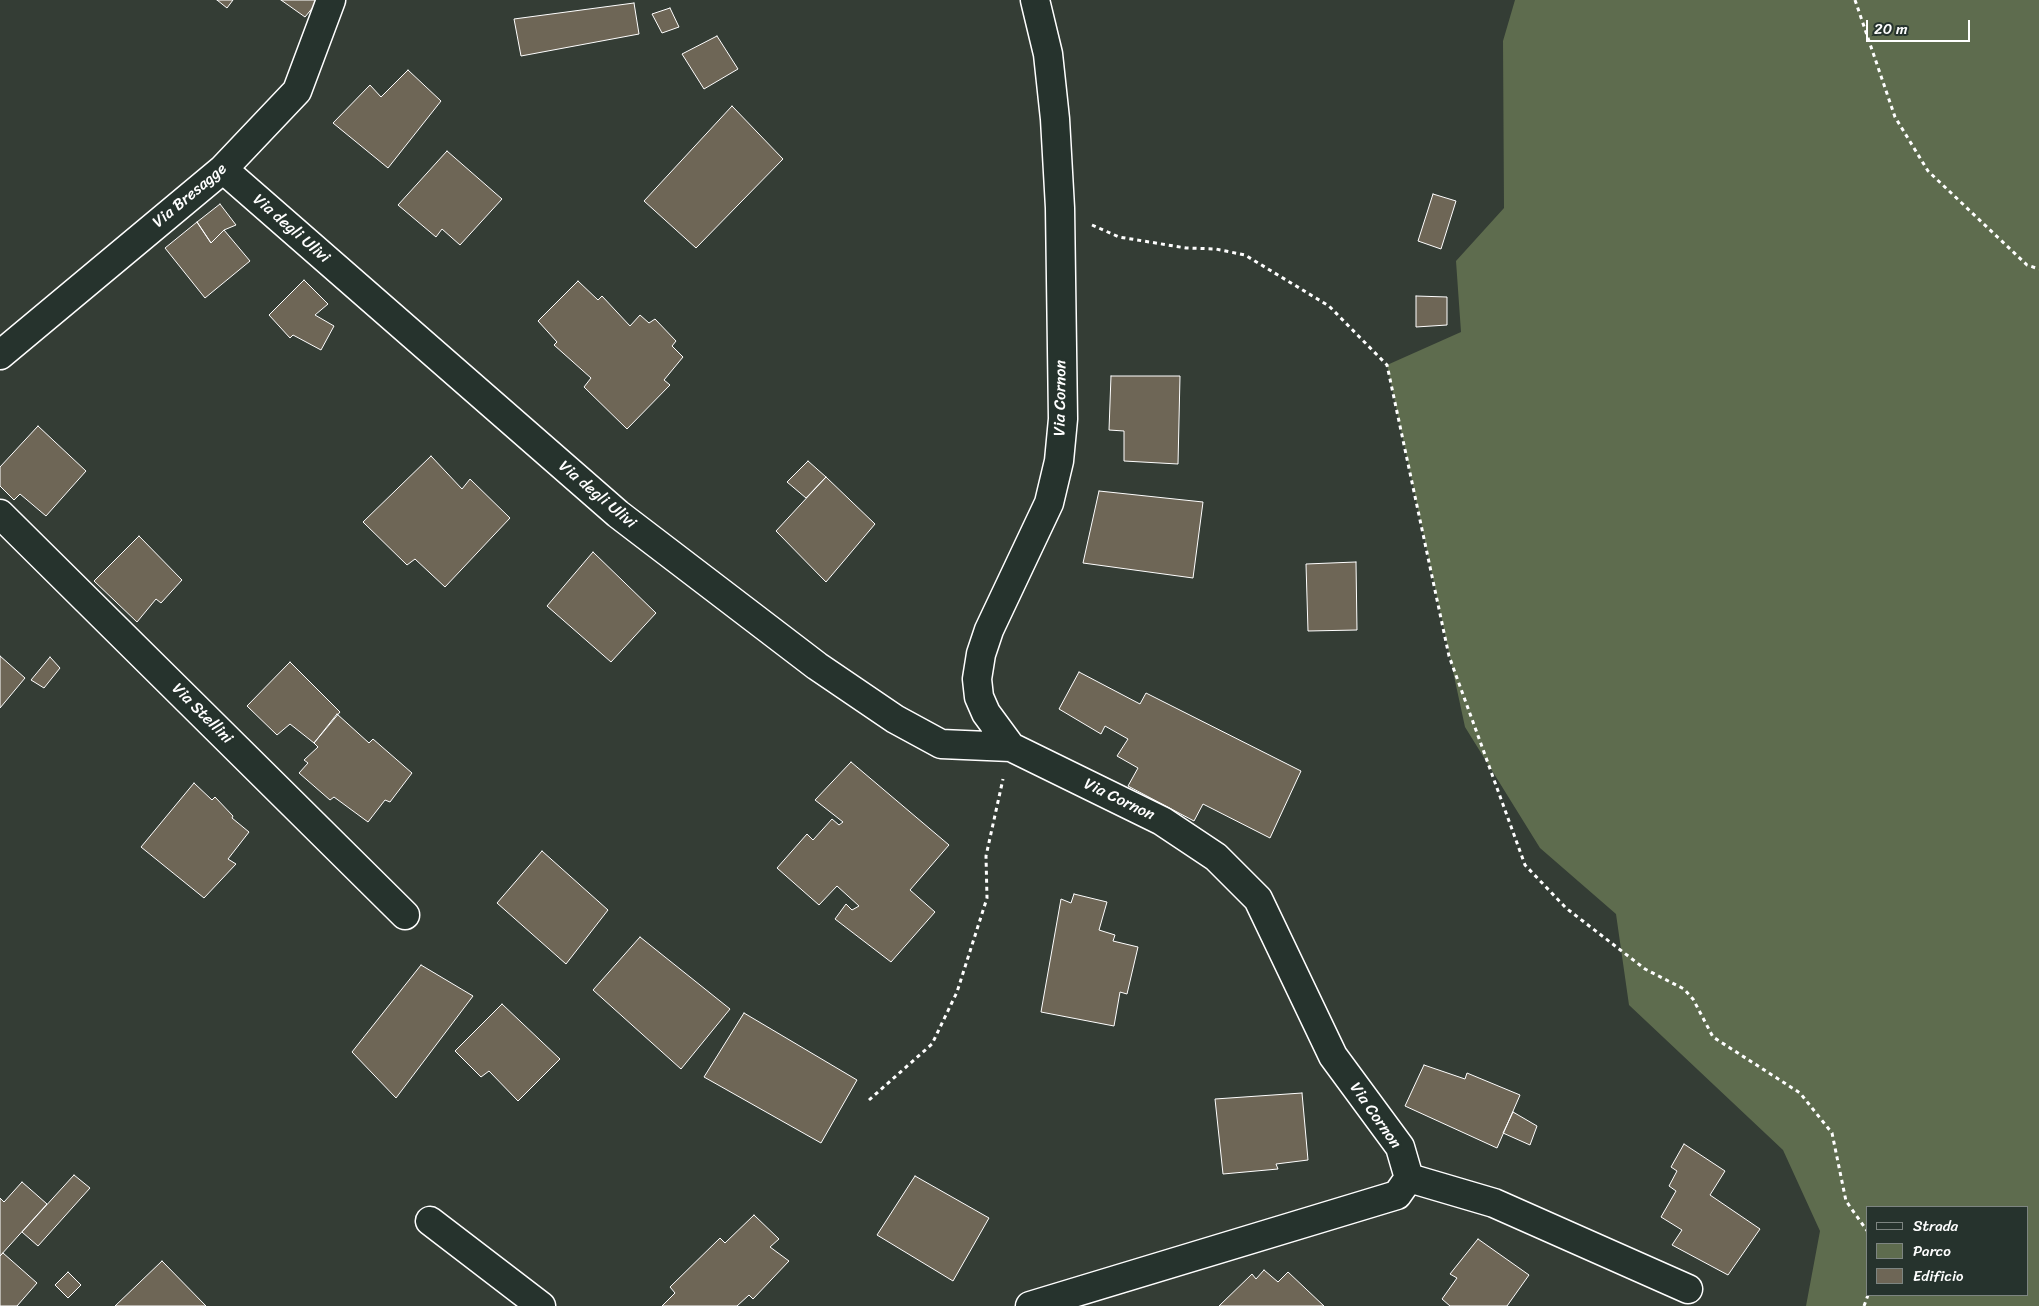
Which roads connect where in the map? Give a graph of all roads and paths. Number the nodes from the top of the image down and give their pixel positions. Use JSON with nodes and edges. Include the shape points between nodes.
{"nodes":[{"id":1,"x":331,"y":0,"type":"edge"},
{"id":2,"x":1035,"y":0,"type":"edge"},
{"id":3,"x":1855,"y":0,"type":"edge"},
{"id":4,"x":223,"y":169,"type":"junction"},
{"id":5,"x":1060,"y":208,"type":"junction"},
{"id":6,"x":2039,"y":268,"type":"edge"},
{"id":7,"x":0,"y":355,"type":"edge"},
{"id":8,"x":0,"y":514,"type":"edge"},
{"id":9,"x":1011,"y":747,"type":"junction"},
{"id":10,"x":405,"y":915,"type":"dead end"},
{"id":11,"x":869,"y":1100,"type":"dead end"},
{"id":12,"x":1409,"y":1178,"type":"junction"},
{"id":13,"x":430,"y":1220,"type":"dead end"},
{"id":14,"x":1866,"y":1229,"type":"edge"},
{"id":15,"x":1688,"y":1289,"type":"dead end"},
{"id":16,"x":541,"y":1306,"type":"edge"},
{"id":17,"x":1030,"y":1306,"type":"edge"}],
"edges":[{"from":1,"to":4,"type":"street","name":"Via Bresagge","via":[[297,91]]},
{"from":2,"to":5,"type":"street","name":"Via Cornon","via":[[1048,54]]},
{"from":3,"to":6,"type":"path","via":[[1895,117],[1928,171],[2027,265]]},
{"from":4,"to":7,"type":"street","name":"Via Bresagge"},
{"from":4,"to":9,"type":"street","name":"Via degli Ulivi","via":[[618,514],[817,666],[895,719],[941,744]]},
{"from":5,"to":9,"type":"street","name":"Via Cornon","via":[[1063,419],[1058,461],[1049,503],[989,630],[981,654],[978,679],[986,714]]},
{"from":5,"to":14,"type":"path","via":[[1120,237],[1245,255],[1329,306],[1387,365],[1449,656],[1525,865],[1566,908],[1645,969],[1684,989],[1693,998],[1713,1037],[1800,1093],[1832,1133],[1846,1201]]},
{"from":8,"to":10,"type":"street","name":"Via Stellini"},
{"from":9,"to":11,"type":"path","via":[[986,856],[987,898],[957,992],[932,1044]]},
{"from":9,"to":12,"type":"street","name":"Via Cornon","via":[[1162,821],[1216,857],[1258,899],[1333,1056],[1400,1146]]},
{"from":12,"to":15,"type":"street","via":[[1494,1203]]},
{"from":12,"to":17,"type":"street","via":[[1397,1195]]},
{"from":13,"to":16,"type":"street"}]}
